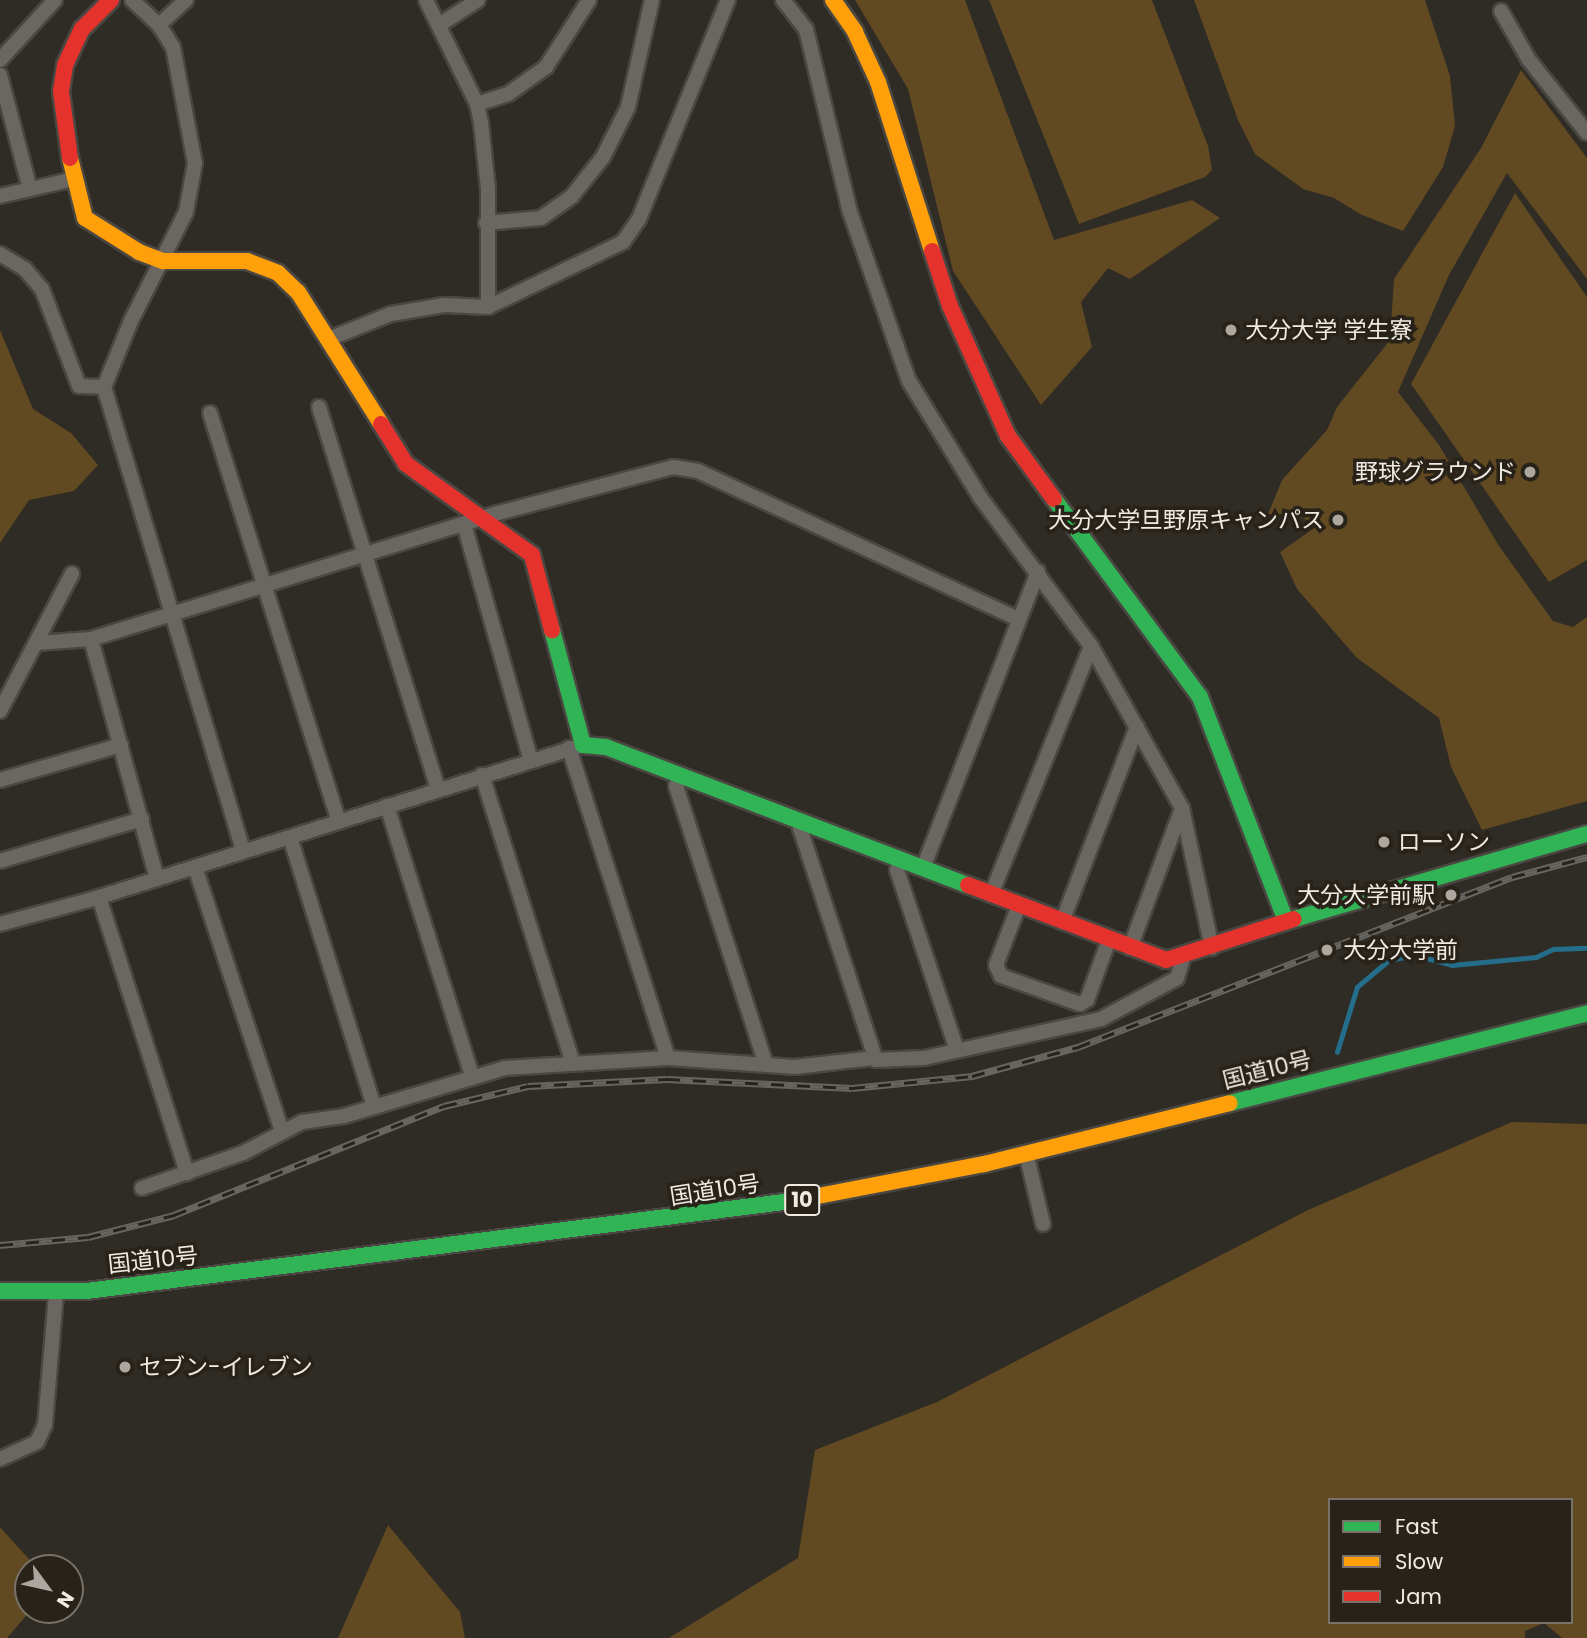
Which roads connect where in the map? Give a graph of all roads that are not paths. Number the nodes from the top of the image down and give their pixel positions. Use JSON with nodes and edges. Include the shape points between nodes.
{"nodes":[{"id":1,"x":55,"y":0,"type":"edge"},
{"id":2,"x":111,"y":0,"type":"edge"},
{"id":3,"x":132,"y":0,"type":"edge"},
{"id":4,"x":186,"y":0,"type":"edge"},
{"id":5,"x":426,"y":0,"type":"edge"},
{"id":6,"x":478,"y":0,"type":"edge"},
{"id":7,"x":589,"y":0,"type":"edge"},
{"id":8,"x":652,"y":0,"type":"edge"},
{"id":9,"x":728,"y":0,"type":"edge"},
{"id":10,"x":783,"y":0,"type":"edge"},
{"id":11,"x":833,"y":0,"type":"edge"},
{"id":12,"x":1501,"y":10,"type":"dead end"},
{"id":13,"x":439,"y":24,"type":"junction"},
{"id":14,"x":159,"y":25,"type":"junction"},
{"id":15,"x":0,"y":60,"type":"edge"},
{"id":16,"x":0,"y":75,"type":"edge"},
{"id":17,"x":477,"y":104,"type":"junction"},
{"id":18,"x":1587,"y":133,"type":"edge"},
{"id":19,"x":74,"y":179,"type":"junction"},
{"id":20,"x":30,"y":189,"type":"junction"},
{"id":21,"x":0,"y":196,"type":"edge"},
{"id":22,"x":486,"y":223,"type":"junction"},
{"id":23,"x":0,"y":254,"type":"edge"},
{"id":24,"x":163,"y":261,"type":"junction"},
{"id":25,"x":488,"y":307,"type":"junction"},
{"id":26,"x":331,"y":338,"type":"junction"},
{"id":27,"x":104,"y":387,"type":"junction"},
{"id":28,"x":319,"y":407,"type":"dead end"},
{"id":29,"x":210,"y":413,"type":"dead end"},
{"id":30,"x":485,"y":517,"type":"junction"},
{"id":31,"x":464,"y":524,"type":"junction"},
{"id":32,"x":365,"y":555,"type":"junction"},
{"id":33,"x":1038,"y":572,"type":"junction"},
{"id":34,"x":72,"y":574,"type":"dead end"},
{"id":35,"x":265,"y":585,"type":"junction"},
{"id":36,"x":171,"y":614,"type":"junction"},
{"id":37,"x":1018,"y":619,"type":"junction"},
{"id":38,"x":91,"y":639,"type":"junction"},
{"id":39,"x":37,"y":643,"type":"junction"},
{"id":40,"x":1091,"y":646,"type":"junction"},
{"id":41,"x":0,"y":711,"type":"edge"},
{"id":42,"x":1137,"y":727,"type":"junction"},
{"id":43,"x":121,"y":745,"type":"junction"},
{"id":44,"x":576,"y":746,"type":"junction"},
{"id":45,"x":531,"y":760,"type":"junction"},
{"id":46,"x":482,"y":775,"type":"junction"},
{"id":47,"x":680,"y":775,"type":"junction"},
{"id":48,"x":0,"y":780,"type":"edge"},
{"id":49,"x":438,"y":790,"type":"junction"},
{"id":50,"x":387,"y":806,"type":"junction"},
{"id":51,"x":1182,"y":808,"type":"junction"},
{"id":52,"x":142,"y":819,"type":"junction"},
{"id":53,"x":339,"y":821,"type":"junction"},
{"id":54,"x":803,"y":822,"type":"junction"},
{"id":55,"x":1587,"y":834,"type":"edge"},
{"id":56,"x":290,"y":836,"type":"junction"},
{"id":57,"x":243,"y":851,"type":"junction"},
{"id":58,"x":900,"y":860,"type":"junction"},
{"id":59,"x":0,"y":861,"type":"edge"},
{"id":60,"x":195,"y":867,"type":"junction"},
{"id":61,"x":923,"y":869,"type":"junction"},
{"id":62,"x":157,"y":879,"type":"junction"},
{"id":63,"x":991,"y":895,"type":"junction"},
{"id":64,"x":99,"y":897,"type":"junction"},
{"id":65,"x":1019,"y":905,"type":"junction"},
{"id":66,"x":1286,"y":921,"type":"junction"},
{"id":67,"x":1062,"y":922,"type":"junction"},
{"id":68,"x":0,"y":924,"type":"edge"},
{"id":69,"x":1109,"y":940,"type":"junction"},
{"id":70,"x":1130,"y":948,"type":"junction"},
{"id":71,"x":1212,"y":948,"type":"junction"},
{"id":72,"x":1183,"y":958,"type":"junction"},
{"id":73,"x":1587,"y":1013,"type":"edge"},
{"id":74,"x":955,"y":1044,"type":"dead end"},
{"id":75,"x":668,"y":1058,"type":"junction"},
{"id":76,"x":874,"y":1058,"type":"junction"},
{"id":77,"x":573,"y":1064,"type":"junction"},
{"id":78,"x":766,"y":1065,"type":"junction"},
{"id":79,"x":473,"y":1078,"type":"junction"},
{"id":80,"x":374,"y":1107,"type":"junction"},
{"id":81,"x":282,"y":1132,"type":"junction"},
{"id":82,"x":1026,"y":1153,"type":"junction"},
{"id":83,"x":187,"y":1173,"type":"junction"},
{"id":84,"x":142,"y":1188,"type":"dead end"},
{"id":85,"x":1043,"y":1224,"type":"dead end"},
{"id":86,"x":0,"y":1291,"type":"edge"},
{"id":87,"x":56,"y":1293,"type":"junction"},
{"id":88,"x":0,"y":1459,"type":"edge"}],
"edges":[{"from":1,"to":15,"type":"street"},
{"from":2,"to":19,"type":"main road","via":[[82,29],[65,65],[61,91]]},
{"from":3,"to":14,"type":"street"},
{"from":4,"to":14,"type":"street"},
{"from":5,"to":13,"type":"street"},
{"from":6,"to":13,"type":"street"},
{"from":7,"to":17,"type":"street","via":[[546,67],[508,94]]},
{"from":8,"to":22,"type":"street","via":[[628,107],[603,157],[572,196],[541,218]]},
{"from":9,"to":25,"type":"street","via":[[639,219],[623,242]]},
{"from":10,"to":33,"type":"street","via":[[806,29],[850,212],[909,381],[980,497]]},
{"from":11,"to":66,"type":"main road","via":[[855,32],[878,82],[950,306],[1007,436],[1200,697],[1224,748]]},
{"from":12,"to":18,"type":"street","via":[[1529,60]]},
{"from":13,"to":17,"type":"street"},
{"from":14,"to":24,"type":"street","via":[[173,47],[195,163],[186,212]]},
{"from":16,"to":20,"type":"street"},
{"from":17,"to":22,"type":"street","via":[[485,142]]},
{"from":19,"to":20,"type":"street"},
{"from":19,"to":24,"type":"main road","via":[[85,218],[139,252]]},
{"from":20,"to":21,"type":"street"},
{"from":22,"to":25,"type":"street"},
{"from":23,"to":27,"type":"street","via":[[25,268],[42,289],[79,386]]},
{"from":24,"to":26,"type":"main road","via":[[230,257],[263,266],[298,292]]},
{"from":24,"to":27,"type":"street","via":[[131,321]]},
{"from":25,"to":26,"type":"street","via":[[444,305],[391,314]]},
{"from":26,"to":30,"type":"main road","via":[[406,464]]},
{"from":27,"to":36,"type":"street"},
{"from":28,"to":32,"type":"street"},
{"from":29,"to":35,"type":"street"},
{"from":30,"to":31,"type":"street"},
{"from":30,"to":37,"type":"street","via":[[673,467],[689,468]]},
{"from":30,"to":44,"type":"main road","via":[[532,555]]},
{"from":31,"to":32,"type":"street"},
{"from":31,"to":45,"type":"street"},
{"from":32,"to":35,"type":"street"},
{"from":32,"to":49,"type":"street"},
{"from":33,"to":37,"type":"street"},
{"from":33,"to":40,"type":"street"},
{"from":34,"to":39,"type":"street"},
{"from":35,"to":36,"type":"street"},
{"from":35,"to":53,"type":"street"},
{"from":36,"to":38,"type":"street"},
{"from":36,"to":57,"type":"street"},
{"from":37,"to":61,"type":"street"},
{"from":38,"to":39,"type":"street"},
{"from":38,"to":43,"type":"street"},
{"from":39,"to":41,"type":"street"},
{"from":40,"to":42,"type":"street"},
{"from":40,"to":63,"type":"street"},
{"from":42,"to":51,"type":"street"},
{"from":42,"to":67,"type":"street"},
{"from":43,"to":48,"type":"street"},
{"from":43,"to":52,"type":"street"},
{"from":44,"to":45,"type":"street"},
{"from":44,"to":47,"type":"main road","via":[[606,747]]},
{"from":44,"to":75,"type":"street"},
{"from":45,"to":46,"type":"street"},
{"from":46,"to":49,"type":"street"},
{"from":46,"to":77,"type":"street"},
{"from":47,"to":54,"type":"main road"},
{"from":47,"to":78,"type":"street","via":[[676,786]]},
{"from":49,"to":50,"type":"street"},
{"from":50,"to":53,"type":"street"},
{"from":50,"to":79,"type":"street"},
{"from":51,"to":70,"type":"street"},
{"from":51,"to":71,"type":"street"},
{"from":52,"to":59,"type":"street"},
{"from":52,"to":62,"type":"street"},
{"from":53,"to":56,"type":"street"},
{"from":54,"to":58,"type":"main road"},
{"from":54,"to":76,"type":"street","via":[[800,828]]},
{"from":55,"to":66,"type":"main road"},
{"from":56,"to":57,"type":"street"},
{"from":56,"to":80,"type":"street"},
{"from":57,"to":60,"type":"street"},
{"from":58,"to":61,"type":"main road"},
{"from":58,"to":74,"type":"street","via":[[897,870]]},
{"from":60,"to":62,"type":"street"},
{"from":60,"to":81,"type":"street"},
{"from":61,"to":63,"type":"main road"},
{"from":62,"to":64,"type":"street"},
{"from":63,"to":65,"type":"main road"},
{"from":64,"to":68,"type":"street"},
{"from":64,"to":83,"type":"street"},
{"from":65,"to":67,"type":"main road"},
{"from":65,"to":69,"type":"street","via":[[996,965],[1001,976],[1080,1004],[1087,1000]]},
{"from":66,"to":71,"type":"main road"},
{"from":67,"to":69,"type":"main road"},
{"from":69,"to":70,"type":"main road"},
{"from":70,"to":72,"type":"main road","via":[[1161,960]]},
{"from":71,"to":72,"type":"main road"},
{"from":72,"to":76,"type":"street","via":[[1177,978],[1089,1023],[924,1058]]},
{"from":73,"to":82,"type":"main road","name":"国道10号","number":"10"},
{"from":75,"to":77,"type":"street"},
{"from":75,"to":78,"type":"street"},
{"from":76,"to":78,"type":"street","via":[[803,1067]]},
{"from":77,"to":79,"type":"street","via":[[505,1068]]},
{"from":79,"to":80,"type":"street"},
{"from":80,"to":81,"type":"street","via":[[307,1121]]},
{"from":81,"to":83,"type":"street","via":[[243,1153]]},
{"from":82,"to":85,"type":"street"},
{"from":82,"to":87,"type":"main road","name":"国道10号","number":"10","via":[[705,1216]]},
{"from":83,"to":84,"type":"street"},
{"from":86,"to":87,"type":"main road","name":"国道10号","number":"10"},
{"from":87,"to":88,"type":"street","via":[[45,1425],[37,1442]]}]}
